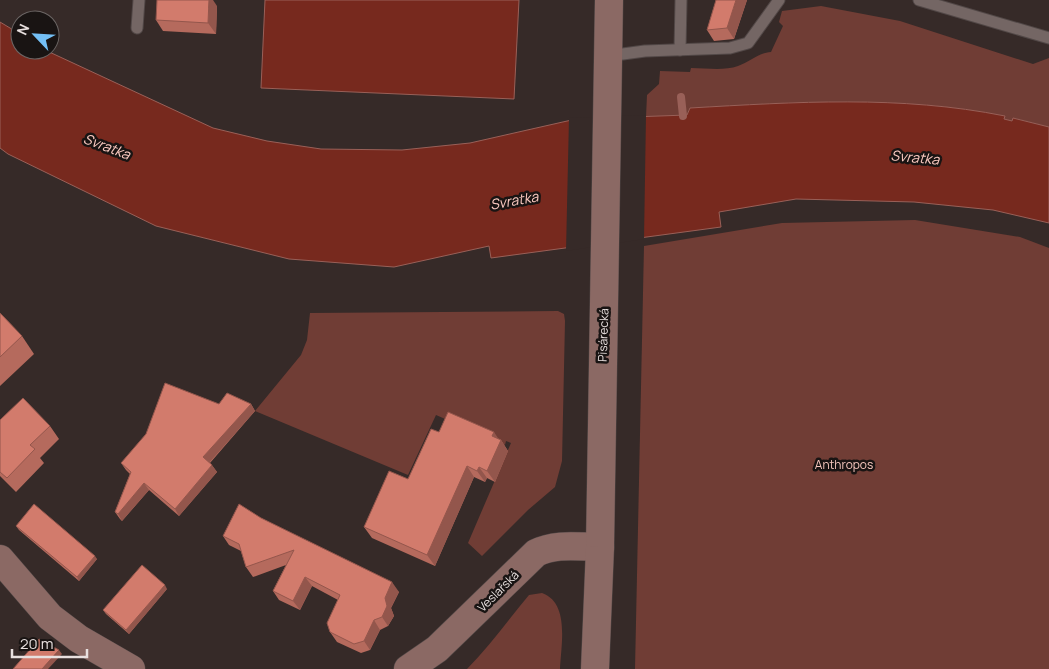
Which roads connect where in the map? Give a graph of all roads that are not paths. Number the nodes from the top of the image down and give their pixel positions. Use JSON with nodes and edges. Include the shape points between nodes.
{"nodes":[{"id":1,"x":139,"y":0,"type":"edge"},
{"id":2,"x":609,"y":0,"type":"edge"},
{"id":3,"x":681,"y":0,"type":"edge"},
{"id":4,"x":779,"y":0,"type":"edge"},
{"id":5,"x":919,"y":0,"type":"edge"},
{"id":6,"x":137,"y":28,"type":"dead end"},
{"id":7,"x":1049,"y":38,"type":"edge"},
{"id":8,"x":680,"y":50,"type":"junction"},
{"id":9,"x":608,"y":56,"type":"junction"},
{"id":10,"x":600,"y":547,"type":"junction"},
{"id":11,"x":0,"y":559,"type":"edge"},
{"id":12,"x":131,"y":669,"type":"edge"},
{"id":13,"x":408,"y":669,"type":"edge"},
{"id":14,"x":595,"y":669,"type":"edge"}],
"edges":[{"from":1,"to":6,"type":"lane"},
{"from":2,"to":9,"type":"street","name":"Pisárecká"},
{"from":3,"to":8,"type":"lane"},
{"from":4,"to":8,"type":"lane","via":[[748,43],[730,48]]},
{"from":5,"to":7,"type":"lane"},
{"from":8,"to":9,"type":"lane"},
{"from":9,"to":10,"type":"street","name":"Pisárecká"},
{"from":10,"to":13,"type":"street","name":"Veslařská","via":[[548,547],[536,553],[438,649]]},
{"from":10,"to":14,"type":"street","name":"Pisárecká"},
{"from":11,"to":12,"type":"street","via":[[50,617],[79,639]]}]}
